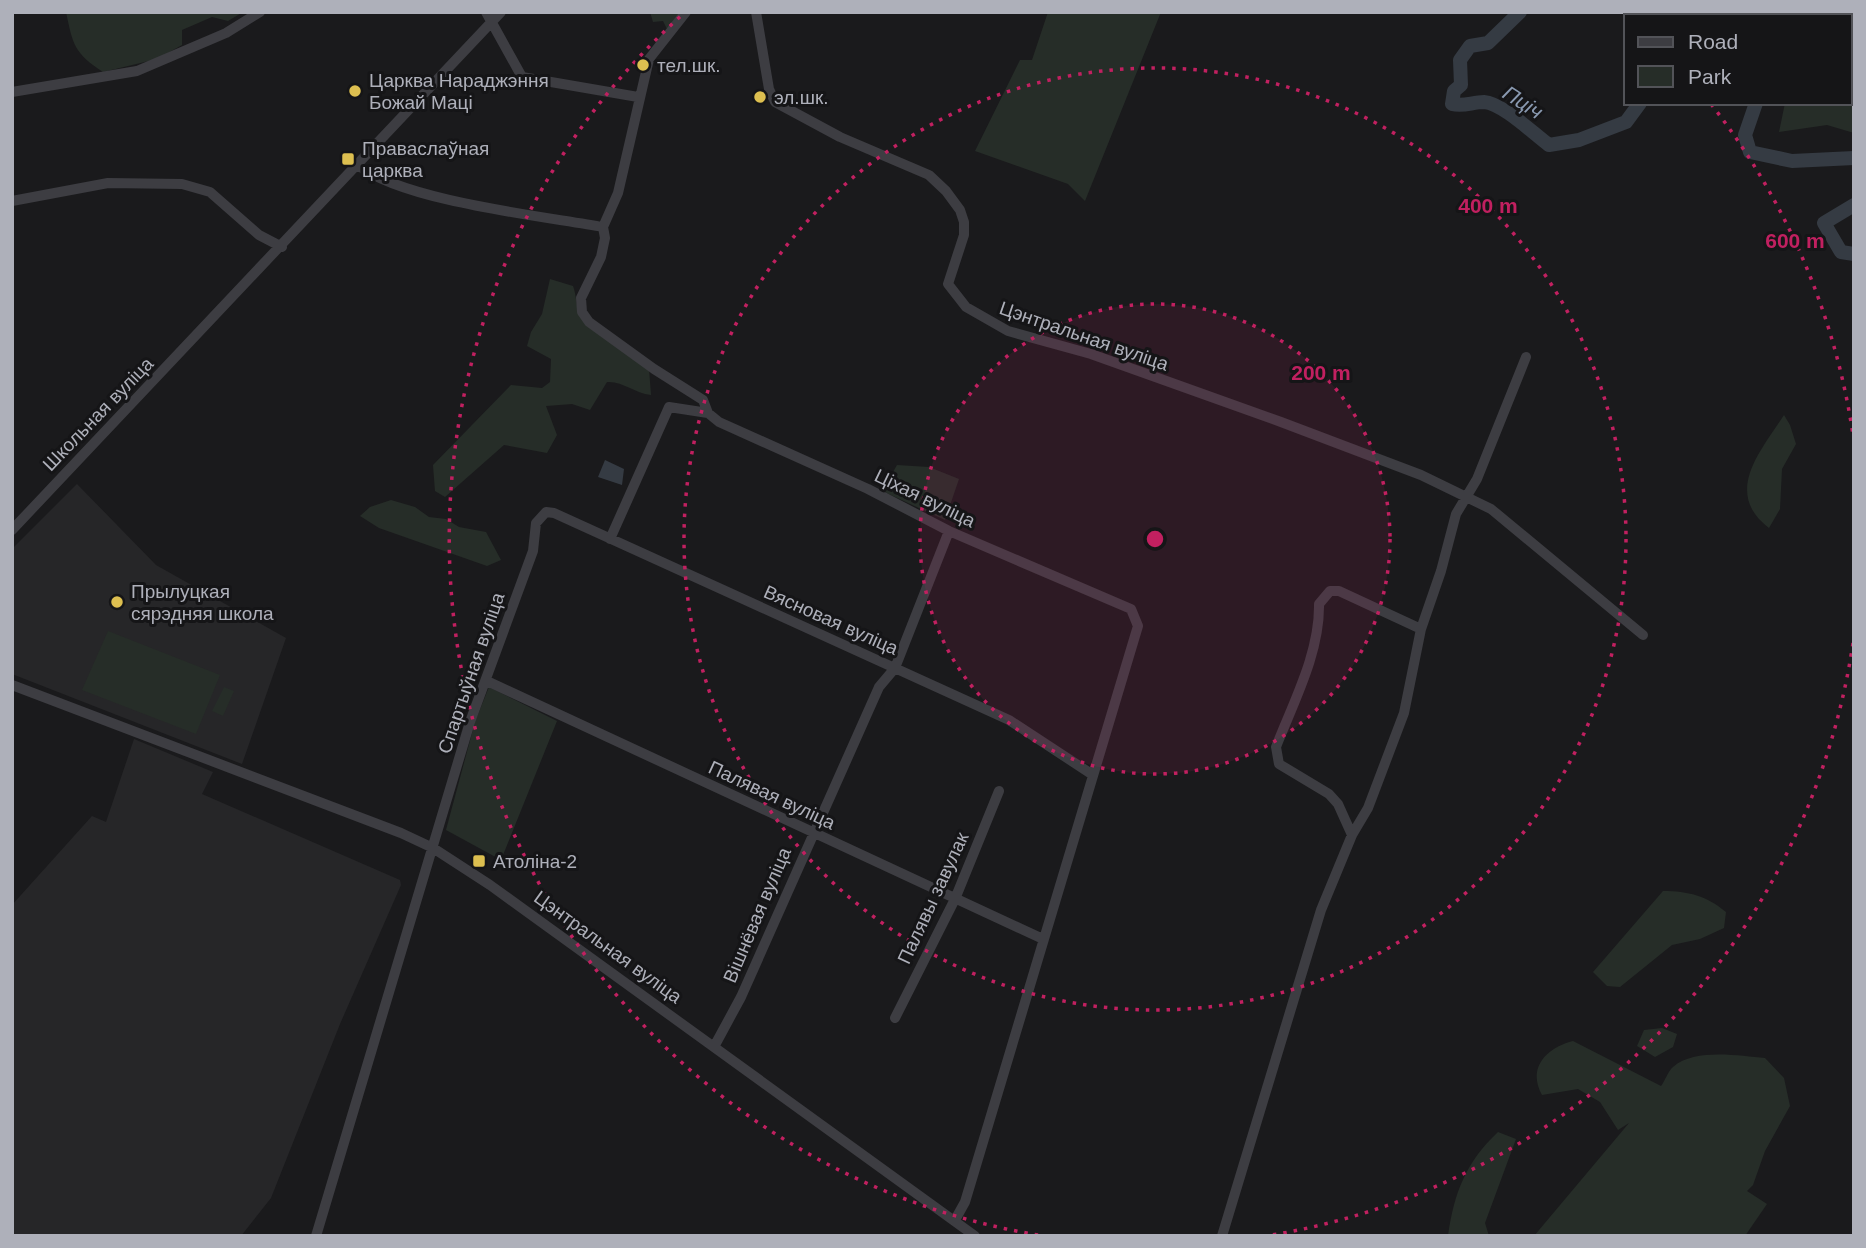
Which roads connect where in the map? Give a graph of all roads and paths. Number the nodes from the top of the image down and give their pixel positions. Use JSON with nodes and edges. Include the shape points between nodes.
{"nodes":[{"id":1,"x":260,"y":12,"type":"edge"},
{"id":2,"x":486,"y":12,"type":"edge"},
{"id":3,"x":501,"y":12,"type":"edge"},
{"id":4,"x":686,"y":12,"type":"edge"},
{"id":5,"x":756,"y":12,"type":"edge"},
{"id":6,"x":492,"y":22,"type":"junction"},
{"id":7,"x":12,"y":92,"type":"edge"},
{"id":8,"x":638,"y":97,"type":"junction"},
{"id":9,"x":358,"y":165,"type":"junction"},
{"id":10,"x":12,"y":201,"type":"edge"},
{"id":11,"x":603,"y":227,"type":"junction"},
{"id":12,"x":282,"y":247,"type":"junction"},
{"id":13,"x":1526,"y":357,"type":"dead end"},
{"id":14,"x":708,"y":413,"type":"junction"},
{"id":15,"x":1465,"y":498,"type":"junction"},
{"id":16,"x":546,"y":512,"type":"joint"},
{"id":17,"x":12,"y":530,"type":"edge"},
{"id":18,"x":949,"y":531,"type":"junction"},
{"id":19,"x":610,"y":539,"type":"junction"},
{"id":20,"x":1421,"y":629,"type":"junction"},
{"id":21,"x":1643,"y":635,"type":"dead end"},
{"id":22,"x":895,"y":668,"type":"junction"},
{"id":23,"x":487,"y":681,"type":"junction"},
{"id":24,"x":12,"y":685,"type":"edge"},
{"id":25,"x":1093,"y":775,"type":"junction"},
{"id":26,"x":999,"y":791,"type":"dead end"},
{"id":27,"x":811,"y":833,"type":"junction"},
{"id":28,"x":1352,"y":835,"type":"junction"},
{"id":29,"x":433,"y":848,"type":"junction"},
{"id":30,"x":955,"y":899,"type":"junction"},
{"id":31,"x":1043,"y":939,"type":"junction"},
{"id":32,"x":895,"y":1018,"type":"dead end"},
{"id":33,"x":715,"y":1045,"type":"junction"},
{"id":34,"x":954,"y":1220,"type":"junction"},
{"id":35,"x":316,"y":1236,"type":"edge"},
{"id":36,"x":975,"y":1236,"type":"edge"},
{"id":37,"x":1222,"y":1236,"type":"edge"}],
"edges":[{"from":1,"to":7,"type":"street","via":[[228,32],[137,71]]},
{"from":2,"to":6,"type":"street"},
{"from":3,"to":6,"type":"street","name":"Школьная вуліца"},
{"from":4,"to":8,"type":"street","via":[[649,59]]},
{"from":5,"to":15,"type":"street","name":"Цэнтральная вуліца","via":[[775,102],[929,175],[953,200],[960,210],[964,235],[948,284],[973,313],[1008,331],[1091,354],[1365,453]]},
{"from":6,"to":8,"type":"street","via":[[522,77]]},
{"from":6,"to":9,"type":"street","name":"Школьная вуліца"},
{"from":8,"to":11,"type":"street","via":[[618,193]]},
{"from":9,"to":11,"type":"street","via":[[380,180],[437,196]]},
{"from":9,"to":12,"type":"street","name":"Школьная вуліца"},
{"from":10,"to":12,"type":"street","via":[[108,183],[182,184],[210,192],[259,235]]},
{"from":11,"to":14,"type":"street","via":[[601,257],[581,298],[582,312],[611,338],[703,400]]},
{"from":12,"to":17,"type":"street","name":"Школьная вуліца"},
{"from":13,"to":15,"type":"street"},
{"from":14,"to":18,"type":"street","name":"Ціхая вуліца"},
{"from":14,"to":19,"type":"street","via":[[669,407]]},
{"from":15,"to":20,"type":"street"},
{"from":15,"to":21,"type":"street","name":"Цэнтральная вуліца","via":[[1502,515]]},
{"from":16,"to":19,"type":"street","name":"Вясновая вуліца"},
{"from":16,"to":23,"type":"street","name":"Спартыўная вуліца","via":[[536,523],[533,551]]},
{"from":18,"to":22,"type":"street","name":"Вішнёвая вуліца"},
{"from":18,"to":25,"type":"street","name":"Ціхая вуліца","via":[[1131,609],[1138,626]]},
{"from":19,"to":22,"type":"street","name":"Вясновая вуліца"},
{"from":20,"to":28,"type":"street","via":[[1404,713],[1368,808]]},
{"from":20,"to":28,"type":"street","via":[[1339,591],[1330,591],[1319,604],[1320,623],[1276,747],[1279,764],[1338,804]]},
{"from":22,"to":25,"type":"street","name":"Вясновая вуліца","via":[[1009,720]]},
{"from":22,"to":27,"type":"street","name":"Вішнёвая вуліца","via":[[880,687]]},
{"from":23,"to":27,"type":"street","name":"Палявая вуліца"},
{"from":23,"to":29,"type":"street","name":"Спартыўная вуліца","via":[[470,722]]},
{"from":24,"to":29,"type":"street","name":"Цэнтральная вуліца"},
{"from":25,"to":31,"type":"street"},
{"from":26,"to":30,"type":"street","name":"Палявы завулак"},
{"from":27,"to":30,"type":"street","name":"Палявая вуліца"},
{"from":27,"to":33,"type":"street","name":"Вішнёвая вуліца","via":[[741,997]]},
{"from":28,"to":37,"type":"street","via":[[1321,910]]},
{"from":29,"to":33,"type":"street","name":"Цэнтральная вуліца"},
{"from":29,"to":35,"type":"street","name":"Спартыўная вуліца"},
{"from":30,"to":31,"type":"street","name":"Палявая вуліца"},
{"from":30,"to":32,"type":"street","name":"Палявы завулак"},
{"from":31,"to":34,"type":"street","via":[[965,1202]]},
{"from":33,"to":34,"type":"street","name":"Цэнтральная вуліца"},
{"from":34,"to":36,"type":"street","name":"Цэнтральная вуліца"}]}
